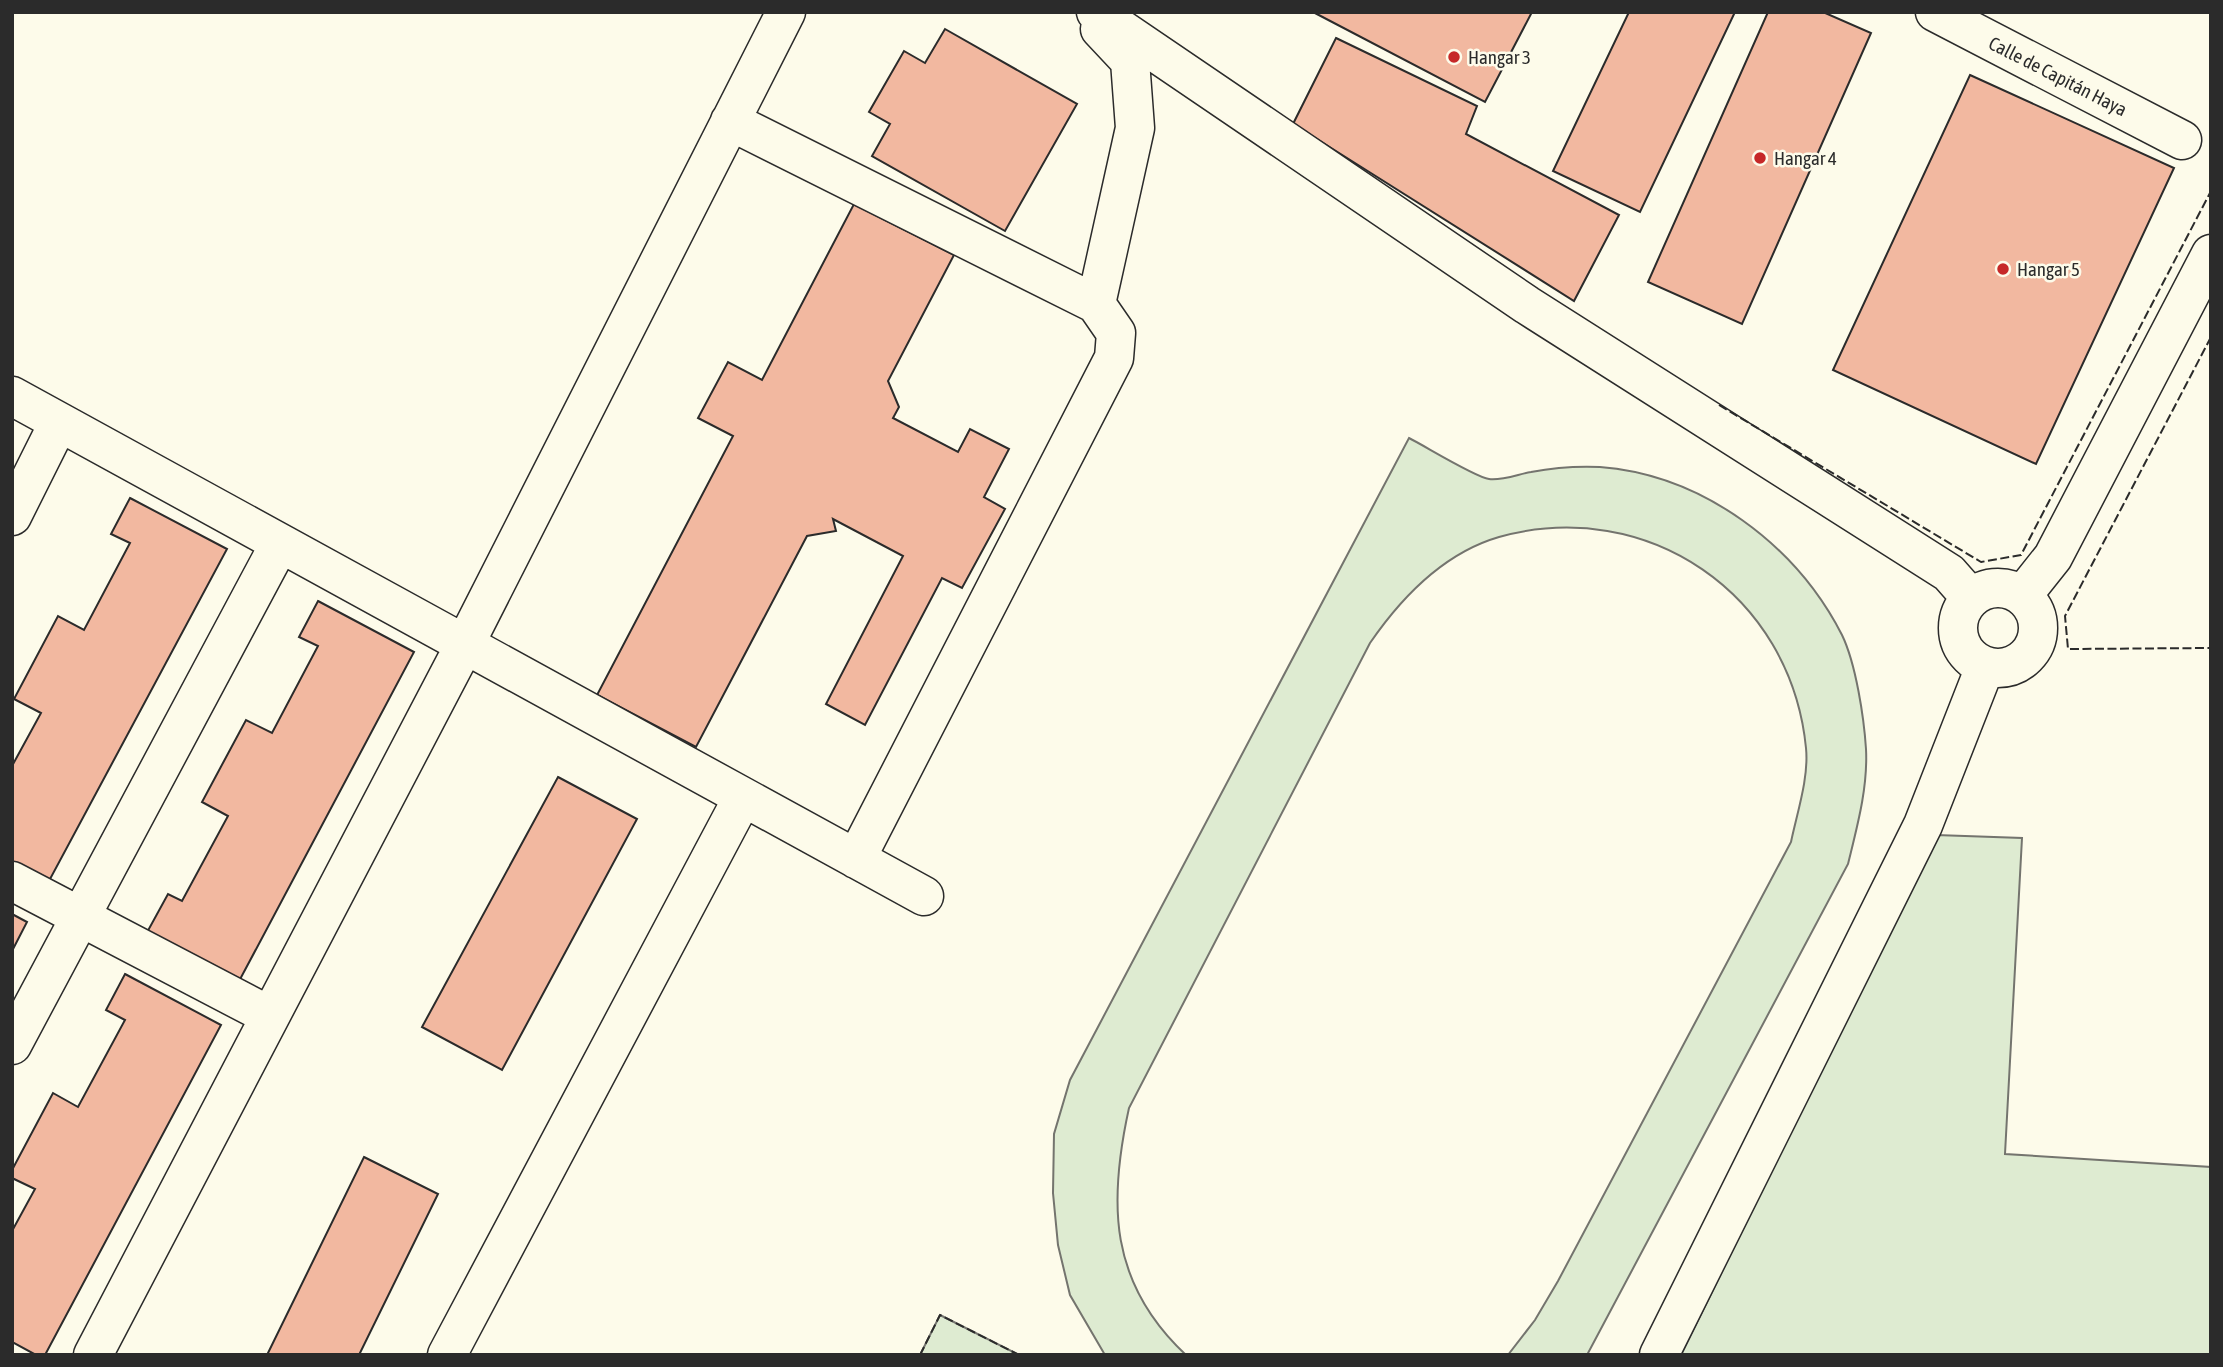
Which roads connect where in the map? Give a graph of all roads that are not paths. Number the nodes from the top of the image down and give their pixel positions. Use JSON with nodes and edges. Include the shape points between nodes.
{"nodes":[{"id":1,"x":786,"y":12,"type":"edge"},
{"id":2,"x":1084,"y":12,"type":"edge"},
{"id":3,"x":1096,"y":12,"type":"edge"},
{"id":4,"x":1935,"y":12,"type":"edge"},
{"id":5,"x":730,"y":121,"type":"junction"},
{"id":6,"x":2182,"y":140,"type":"dead end"},
{"id":7,"x":2211,"y":254,"type":"edge"},
{"id":8,"x":1096,"y":304,"type":"junction"},
{"id":9,"x":12,"y":396,"type":"edge"},
{"id":10,"x":59,"y":422,"type":"junction"},
{"id":11,"x":12,"y":516,"type":"edge"},
{"id":12,"x":280,"y":543,"type":"junction"},
{"id":13,"x":2022,"y":596,"type":"junction"},
{"id":14,"x":1971,"y":598,"type":"junction"},
{"id":15,"x":464,"y":644,"type":"junction"},
{"id":16,"x":1985,"y":667,"type":"junction"},
{"id":17,"x":743,"y":797,"type":"junction"},
{"id":18,"x":856,"y":859,"type":"junction"},
{"id":19,"x":12,"y":881,"type":"edge"},
{"id":20,"x":924,"y":896,"type":"dead end"},
{"id":21,"x":80,"y":916,"type":"junction"},
{"id":22,"x":270,"y":1016,"type":"junction"},
{"id":23,"x":12,"y":1045,"type":"edge"},
{"id":24,"x":93,"y":1355,"type":"edge"},
{"id":25,"x":447,"y":1355,"type":"edge"},
{"id":26,"x":1659,"y":1355,"type":"edge"}],
"edges":[{"from":1,"to":5,"type":"street"},
{"from":2,"to":8,"type":"street","via":[[1130,61],[1135,128]]},
{"from":3,"to":14,"type":"street","via":[[1527,305],[1949,573]]},
{"from":4,"to":6,"type":"street","name":"Calle de Capitán Haya"},
{"from":5,"to":8,"type":"street"},
{"from":5,"to":15,"type":"street"},
{"from":7,"to":13,"type":"street","via":[[2053,557]]},
{"from":8,"to":18,"type":"street","via":[[1116,333],[1114,358]]},
{"from":9,"to":10,"type":"street"},
{"from":10,"to":11,"type":"street"},
{"from":10,"to":12,"type":"street"},
{"from":12,"to":15,"type":"street"},
{"from":12,"to":21,"type":"street"},
{"from":13,"to":14,"type":"street","via":[[1996,588]]},
{"from":13,"to":16,"type":"street","via":[[2036,617],[2036,642],[2010,667]]},
{"from":14,"to":16,"type":"street","via":[[1962,610],[1958,637],[1973,660]]},
{"from":15,"to":17,"type":"street"},
{"from":15,"to":22,"type":"street"},
{"from":16,"to":26,"type":"street","via":[[1923,825]]},
{"from":17,"to":18,"type":"street"},
{"from":17,"to":25,"type":"street"},
{"from":18,"to":20,"type":"street"},
{"from":19,"to":21,"type":"street"},
{"from":21,"to":22,"type":"street"},
{"from":21,"to":23,"type":"street"},
{"from":22,"to":24,"type":"street"}]}
